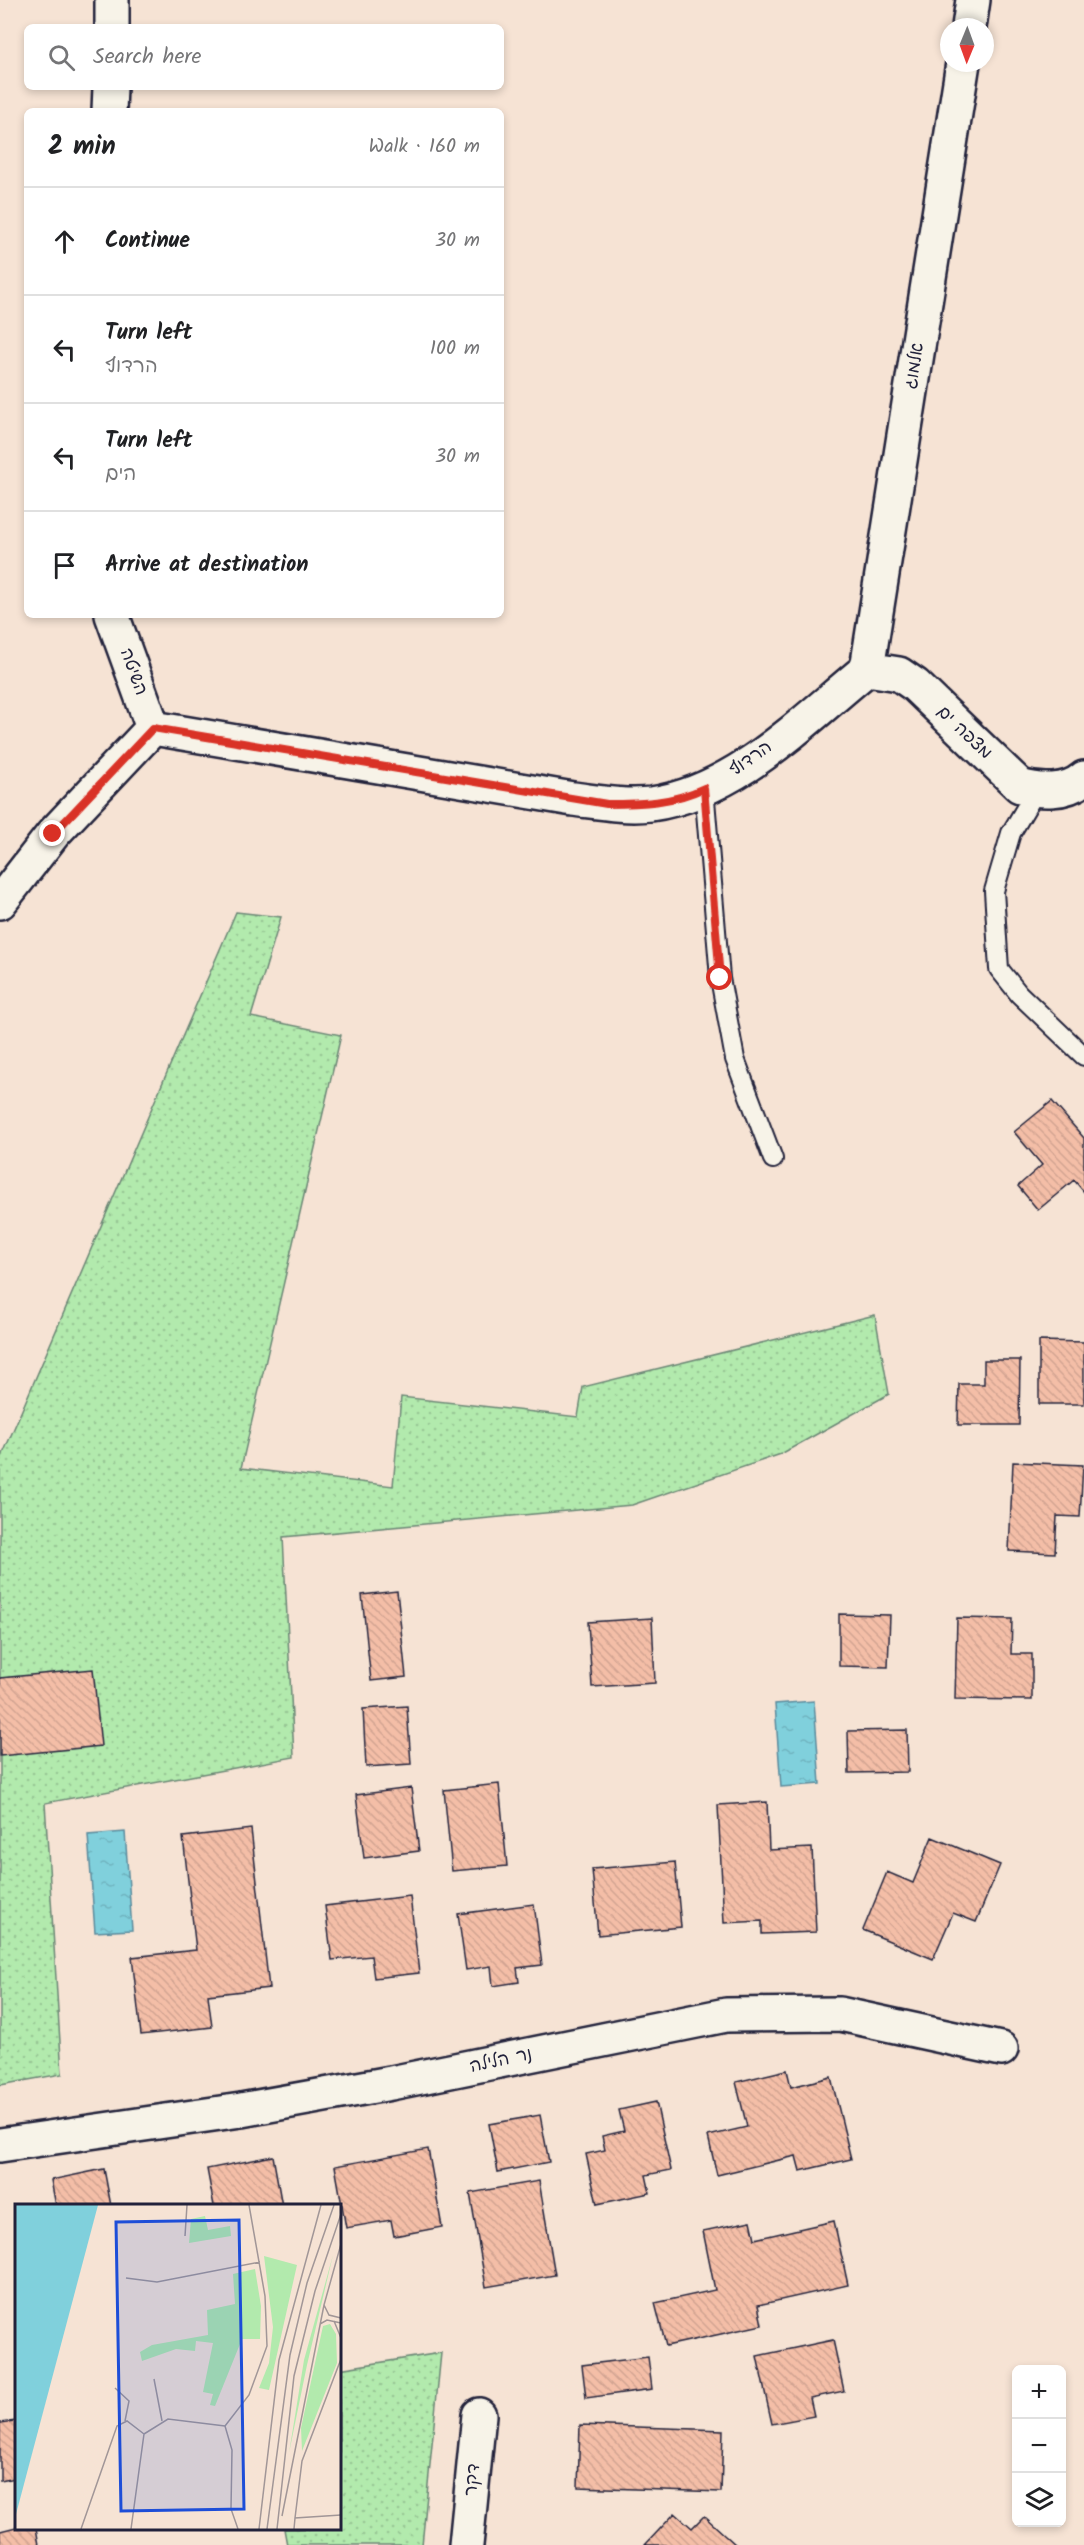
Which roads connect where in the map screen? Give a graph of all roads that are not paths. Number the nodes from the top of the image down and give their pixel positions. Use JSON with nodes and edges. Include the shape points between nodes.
{"nodes":[{"id":1,"x":112,"y":0,"type":"edge"},
{"id":2,"x":973,"y":0,"type":"edge"},
{"id":3,"x":970,"y":18,"type":"edge"},
{"id":4,"x":112,"y":24,"type":"edge"},
{"id":5,"x":962,"y":72,"type":"edge"},
{"id":6,"x":110,"y":90,"type":"edge"},
{"id":7,"x":109,"y":108,"type":"edge"},
{"id":8,"x":113,"y":618,"type":"edge"},
{"id":9,"x":867,"y":669,"type":"junction"},
{"id":10,"x":153,"y":728,"type":"junction"},
{"id":11,"x":1061,"y":786,"type":"edge"},
{"id":12,"x":704,"y":788,"type":"junction"},
{"id":13,"x":0,"y":902,"type":"edge"},
{"id":14,"x":1084,"y":1056,"type":"edge"},
{"id":15,"x":773,"y":1159,"type":"dead end"},
{"id":16,"x":1000,"y":2049,"type":"dead end"},
{"id":17,"x":0,"y":2145,"type":"edge"},
{"id":18,"x":479,"y":2415,"type":"dead end"},
{"id":19,"x":466,"y":2545,"type":"edge"}],
"edges":[{"from":1,"to":4,"type":"street"},
{"from":2,"to":3,"type":"street"},
{"from":5,"to":9,"type":"street","name":"אלמוג"},
{"from":6,"to":7,"type":"street"},
{"from":8,"to":10,"type":"street","name":"השיטה"},
{"from":9,"to":11,"type":"street","name":"מצפה ים","via":[[898,674],[915,685],[1020,786]]},
{"from":9,"to":12,"type":"street","name":"הרדוף","via":[[770,747]]},
{"from":10,"to":12,"type":"street","name":"הרדוף","via":[[607,804],[649,804]]},
{"from":10,"to":13,"type":"street","via":[[53,834]]},
{"from":11,"to":14,"type":"lane","via":[[1011,833],[994,891],[999,969]]},
{"from":12,"to":15,"type":"lane","via":[[720,978],[735,1059]]},
{"from":16,"to":17,"type":"street","name":"נר הלילה","via":[[840,2014],[726,2014],[242,2110]]},
{"from":18,"to":19,"type":"street","name":"דקר"}]}
